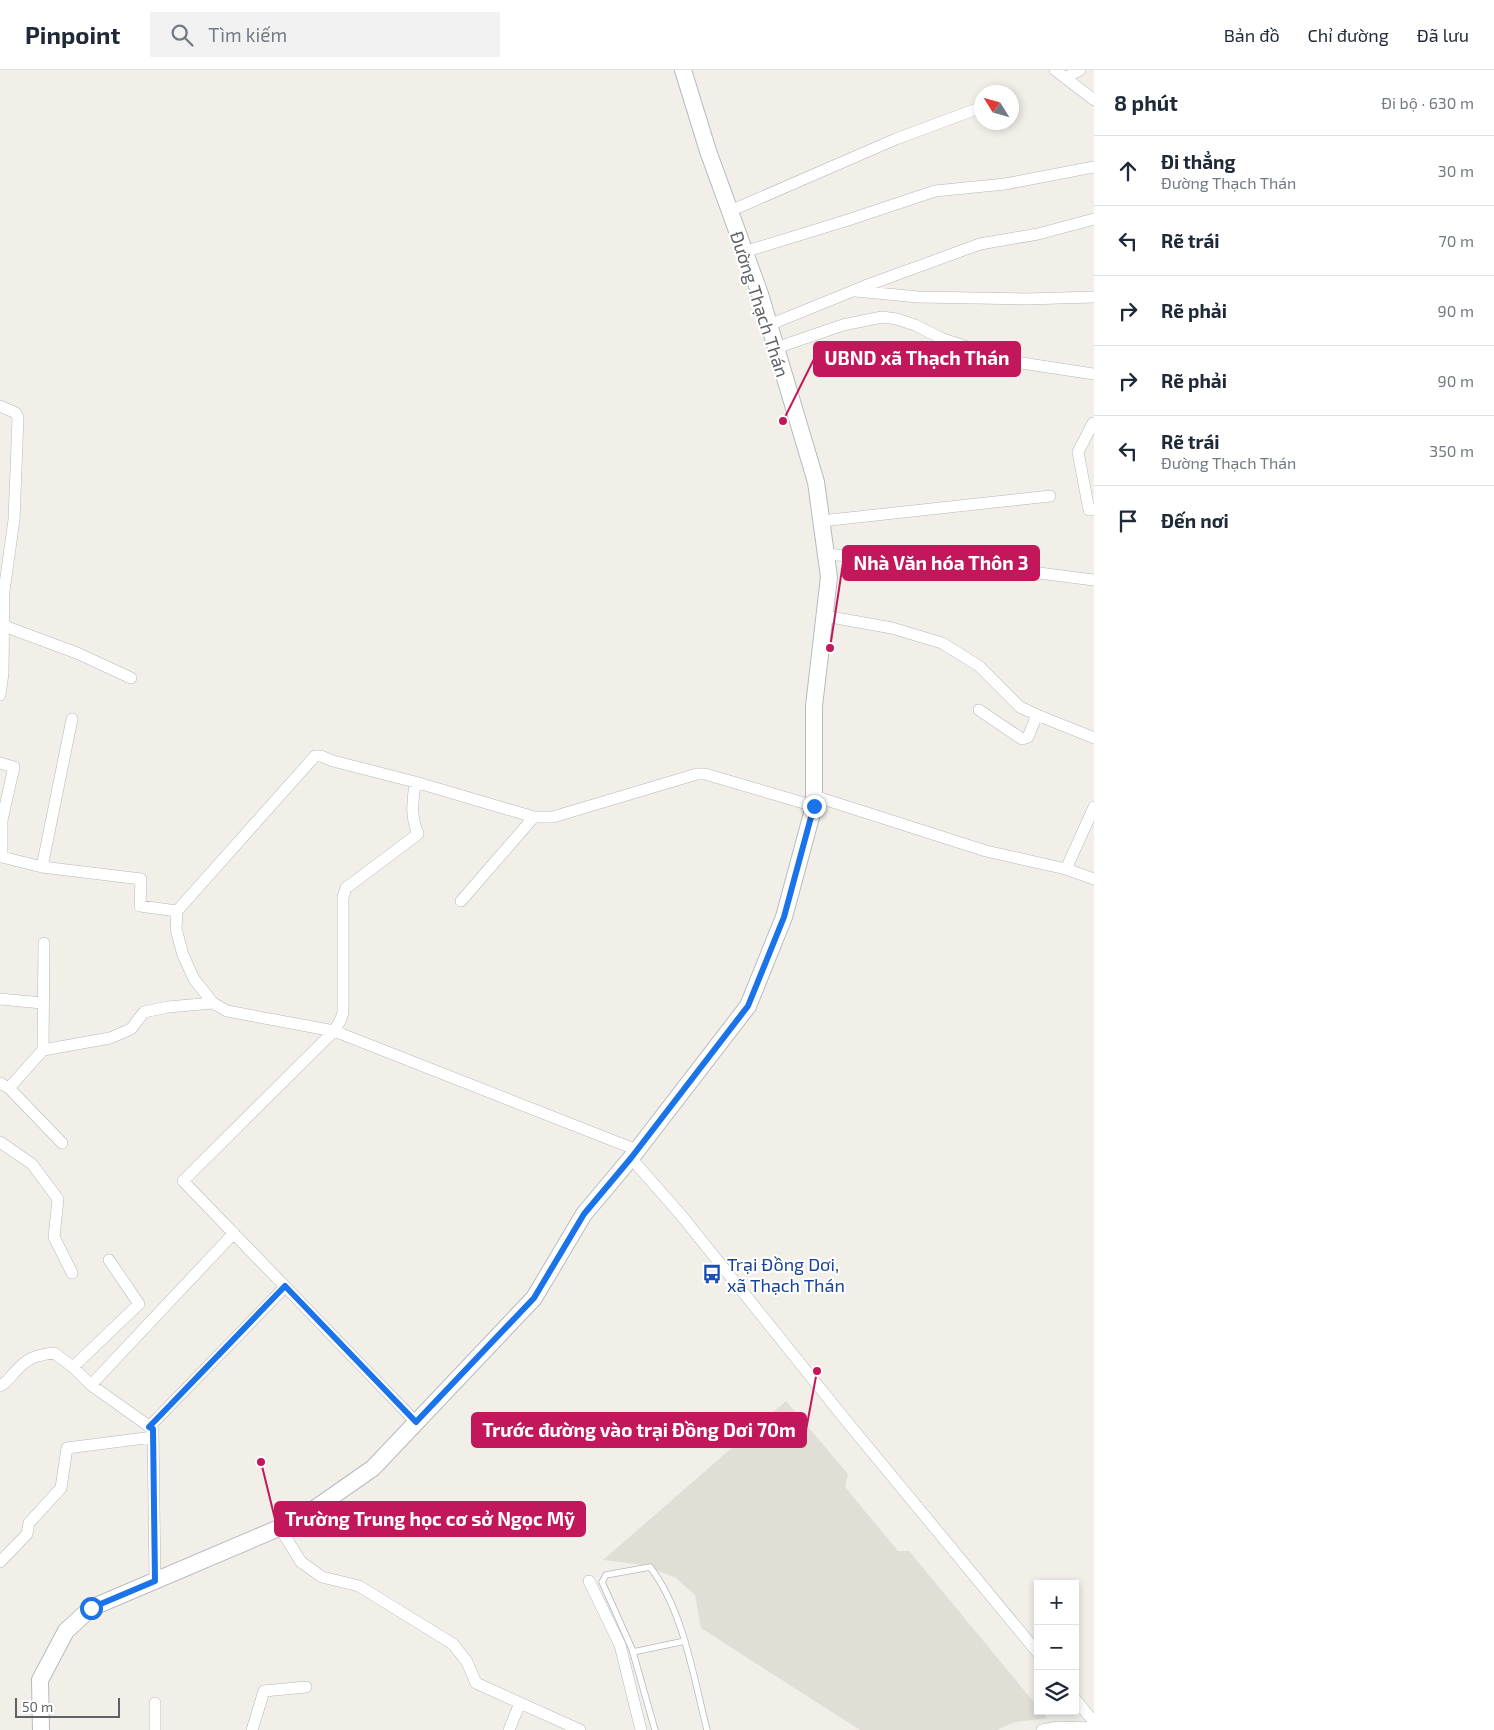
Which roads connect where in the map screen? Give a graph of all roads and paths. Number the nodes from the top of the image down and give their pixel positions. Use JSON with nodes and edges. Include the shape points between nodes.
{"nodes":[{"id":1,"x":684,"y":70,"type":"edge"},
{"id":2,"x":1055,"y":70,"type":"edge"},
{"id":3,"x":1080,"y":70,"type":"edge"},
{"id":4,"x":1065,"y":78,"type":"junction"},
{"id":5,"x":1094,"y":100,"type":"edge"},
{"id":6,"x":974,"y":110,"type":"edge"},
{"id":7,"x":1094,"y":167,"type":"edge"},
{"id":8,"x":730,"y":211,"type":"junction"},
{"id":9,"x":1094,"y":219,"type":"edge"},
{"id":10,"x":744,"y":252,"type":"junction"},
{"id":11,"x":854,"y":291,"type":"junction"},
{"id":12,"x":1094,"y":297,"type":"edge"},
{"id":13,"x":769,"y":325,"type":"junction"},
{"id":14,"x":776,"y":348,"type":"junction"},
{"id":15,"x":1094,"y":374,"type":"edge"},
{"id":16,"x":0,"y":406,"type":"edge"},
{"id":17,"x":1093,"y":423,"type":"dead end"},
{"id":18,"x":1050,"y":496,"type":"dead end"},
{"id":19,"x":1094,"y":509,"type":"edge"},
{"id":20,"x":821,"y":521,"type":"junction"},
{"id":21,"x":826,"y":554,"type":"junction"},
{"id":22,"x":1094,"y":580,"type":"edge"},
{"id":23,"x":2,"y":590,"type":"edge"},
{"id":24,"x":825,"y":616,"type":"junction"},
{"id":25,"x":4,"y":626,"type":"junction"},
{"id":26,"x":132,"y":678,"type":"dead end"},
{"id":27,"x":0,"y":695,"type":"edge"},
{"id":28,"x":979,"y":710,"type":"dead end"},
{"id":29,"x":1037,"y":715,"type":"junction"},
{"id":30,"x":72,"y":719,"type":"dead end"},
{"id":31,"x":1094,"y":738,"type":"edge"},
{"id":32,"x":0,"y":764,"type":"edge"},
{"id":33,"x":416,"y":782,"type":"junction"},
{"id":34,"x":814,"y":801,"type":"junction"},
{"id":35,"x":1094,"y":806,"type":"edge"},
{"id":36,"x":534,"y":818,"type":"junction"},
{"id":37,"x":1,"y":857,"type":"edge"},
{"id":38,"x":42,"y":867,"type":"junction"},
{"id":39,"x":1066,"y":869,"type":"junction"},
{"id":40,"x":1094,"y":879,"type":"edge"},
{"id":41,"x":461,"y":901,"type":"dead end"},
{"id":42,"x":177,"y":911,"type":"junction"},
{"id":43,"x":44,"y":943,"type":"dead end"},
{"id":44,"x":0,"y":999,"type":"edge"},
{"id":45,"x":42,"y":1003,"type":"junction"},
{"id":46,"x":213,"y":1003,"type":"junction"},
{"id":47,"x":334,"y":1031,"type":"junction"},
{"id":48,"x":43,"y":1050,"type":"junction"},
{"id":49,"x":4,"y":1086,"type":"edge"},
{"id":50,"x":0,"y":1142,"type":"edge"},
{"id":51,"x":62,"y":1143,"type":"dead end"},
{"id":52,"x":634,"y":1154,"type":"junction"},
{"id":53,"x":234,"y":1234,"type":"junction"},
{"id":54,"x":109,"y":1260,"type":"dead end"},
{"id":55,"x":72,"y":1273,"type":"dead end"},
{"id":56,"x":285,"y":1286,"type":"junction"},
{"id":57,"x":73,"y":1367,"type":"junction"},
{"id":58,"x":91,"y":1385,"type":"junction"},
{"id":59,"x":0,"y":1386,"type":"edge"},
{"id":60,"x":416,"y":1422,"type":"junction"},
{"id":61,"x":151,"y":1432,"type":"junction"},
{"id":62,"x":280,"y":1528,"type":"junction"},
{"id":63,"x":0,"y":1562,"type":"edge"},
{"id":64,"x":155,"y":1581,"type":"junction"},
{"id":65,"x":589,"y":1581,"type":"dead end"},
{"id":66,"x":685,"y":1641,"type":"junction"},
{"id":67,"x":1034,"y":1648,"type":"edge"},
{"id":68,"x":633,"y":1652,"type":"junction"},
{"id":69,"x":306,"y":1687,"type":"dead end"},
{"id":70,"x":155,"y":1703,"type":"dead end"},
{"id":71,"x":520,"y":1703,"type":"junction"},
{"id":72,"x":1079,"y":1704,"type":"edge"},
{"id":73,"x":1094,"y":1722,"type":"edge"},
{"id":74,"x":1094,"y":1728,"type":"edge"},
{"id":75,"x":41,"y":1730,"type":"edge"},
{"id":76,"x":156,"y":1730,"type":"edge"},
{"id":77,"x":252,"y":1730,"type":"edge"},
{"id":78,"x":509,"y":1730,"type":"edge"},
{"id":79,"x":580,"y":1730,"type":"edge"},
{"id":80,"x":641,"y":1730,"type":"edge"},
{"id":81,"x":655,"y":1730,"type":"edge"},
{"id":82,"x":707,"y":1730,"type":"edge"},
{"id":83,"x":1042,"y":1730,"type":"edge"}],
"edges":[{"from":1,"to":8,"type":"street","name":"Đường Thạch Thán"},
{"from":2,"to":4,"type":"street"},
{"from":3,"to":4,"type":"street"},
{"from":4,"to":5,"type":"street"},
{"from":6,"to":8,"type":"street","via":[[896,139]]},
{"from":7,"to":10,"type":"street","via":[[1005,184],[935,191]]},
{"from":8,"to":10,"type":"street","name":"Đường Thạch Thán"},
{"from":9,"to":11,"type":"street","via":[[1038,234],[980,244]]},
{"from":10,"to":13,"type":"street","name":"Đường Thạch Thán"},
{"from":11,"to":12,"type":"street","via":[[918,297]]},
{"from":11,"to":13,"type":"street"},
{"from":13,"to":14,"type":"street","name":"Đường Thạch Thán"},
{"from":14,"to":15,"type":"street","via":[[843,325],[882,317],[915,325],[944,339],[1009,361]]},
{"from":14,"to":20,"type":"street","name":"Đường Thạch Thán","via":[[816,482]]},
{"from":16,"to":23,"type":"street","via":[[16,413],[18,418],[14,520]]},
{"from":17,"to":19,"type":"street","via":[[1078,452],[1089,510]]},
{"from":18,"to":20,"type":"street"},
{"from":20,"to":21,"type":"street","name":"Đường Thạch Thán"},
{"from":21,"to":22,"type":"street"},
{"from":21,"to":24,"type":"street","name":"Đường Thạch Thán","via":[[829,577]]},
{"from":23,"to":25,"type":"street"},
{"from":24,"to":29,"type":"street","via":[[892,628],[942,643],[980,666],[1020,707]]},
{"from":24,"to":34,"type":"street","name":"Đường Thạch Thán","via":[[814,706]]},
{"from":25,"to":26,"type":"street"},
{"from":25,"to":27,"type":"street"},
{"from":28,"to":29,"type":"street","via":[[1022,740],[1028,737]]},
{"from":29,"to":31,"type":"street"},
{"from":30,"to":38,"type":"street"},
{"from":32,"to":37,"type":"street","via":[[14,767],[2,820]]},
{"from":33,"to":36,"type":"street"},
{"from":33,"to":42,"type":"street","via":[[315,756]]},
{"from":33,"to":47,"type":"street","via":[[412,821],[418,834],[346,888],[343,897],[342,1013]]},
{"from":34,"to":36,"type":"street","via":[[697,774],[553,817]]},
{"from":34,"to":39,"type":"street","via":[[986,851]]},
{"from":34,"to":52,"type":"street","name":"Đường Thạch Thán","via":[[784,917],[748,1006]]},
{"from":35,"to":39,"type":"street"},
{"from":36,"to":41,"type":"street"},
{"from":37,"to":38,"type":"street"},
{"from":38,"to":42,"type":"street","via":[[141,879],[140,906]]},
{"from":39,"to":40,"type":"street"},
{"from":42,"to":46,"type":"street","via":[[176,929],[183,955],[194,979]]},
{"from":43,"to":45,"type":"street"},
{"from":44,"to":45,"type":"street"},
{"from":45,"to":48,"type":"street"},
{"from":46,"to":47,"type":"street","via":[[227,1011]]},
{"from":46,"to":48,"type":"street","via":[[144,1012],[131,1029],[110,1038]]},
{"from":47,"to":52,"type":"street"},
{"from":47,"to":53,"type":"street","via":[[183,1180]]},
{"from":48,"to":49,"type":"street"},
{"from":49,"to":51,"type":"street"},
{"from":50,"to":55,"type":"street","via":[[32,1164],[58,1199],[54,1236]]},
{"from":52,"to":60,"type":"street","name":"Đường Thạch Thán","via":[[584,1214],[534,1298]]},
{"from":52,"to":67,"type":"street","via":[[848,1423]]},
{"from":53,"to":56,"type":"street"},
{"from":53,"to":58,"type":"street"},
{"from":54,"to":57,"type":"street","via":[[140,1304]]},
{"from":56,"to":60,"type":"street"},
{"from":56,"to":61,"type":"street"},
{"from":57,"to":58,"type":"street"},
{"from":57,"to":59,"type":"street","via":[[54,1353],[35,1356]]},
{"from":58,"to":61,"type":"street"},
{"from":60,"to":62,"type":"street","name":"Đường Thạch Thán","via":[[373,1468],[300,1519]]},
{"from":61,"to":63,"type":"street","via":[[66,1448],[60,1488],[29,1523],[27,1534]]},
{"from":61,"to":64,"type":"street"},
{"from":62,"to":64,"type":"street","name":"Đường Thạch Thán"},
{"from":62,"to":71,"type":"street","via":[[301,1562],[322,1577],[359,1586],[454,1644],[476,1683]]},
{"from":64,"to":75,"type":"street","name":"Đường Thạch Thán","via":[[91,1608],[66,1630],[40,1680]]},
{"from":65,"to":80,"type":"street","via":[[620,1645]]},
{"from":66,"to":68,"type":"lane"},
{"from":66,"to":68,"type":"lane","via":[[659,1579],[650,1568],[606,1575],[602,1582]]},
{"from":66,"to":82,"type":"lane"},
{"from":68,"to":81,"type":"lane"},
{"from":69,"to":77,"type":"street","via":[[264,1691]]},
{"from":70,"to":76,"type":"street"},
{"from":71,"to":78,"type":"street"},
{"from":71,"to":79,"type":"street"},
{"from":72,"to":73,"type":"street"},
{"from":74,"to":83,"type":"street"}]}
